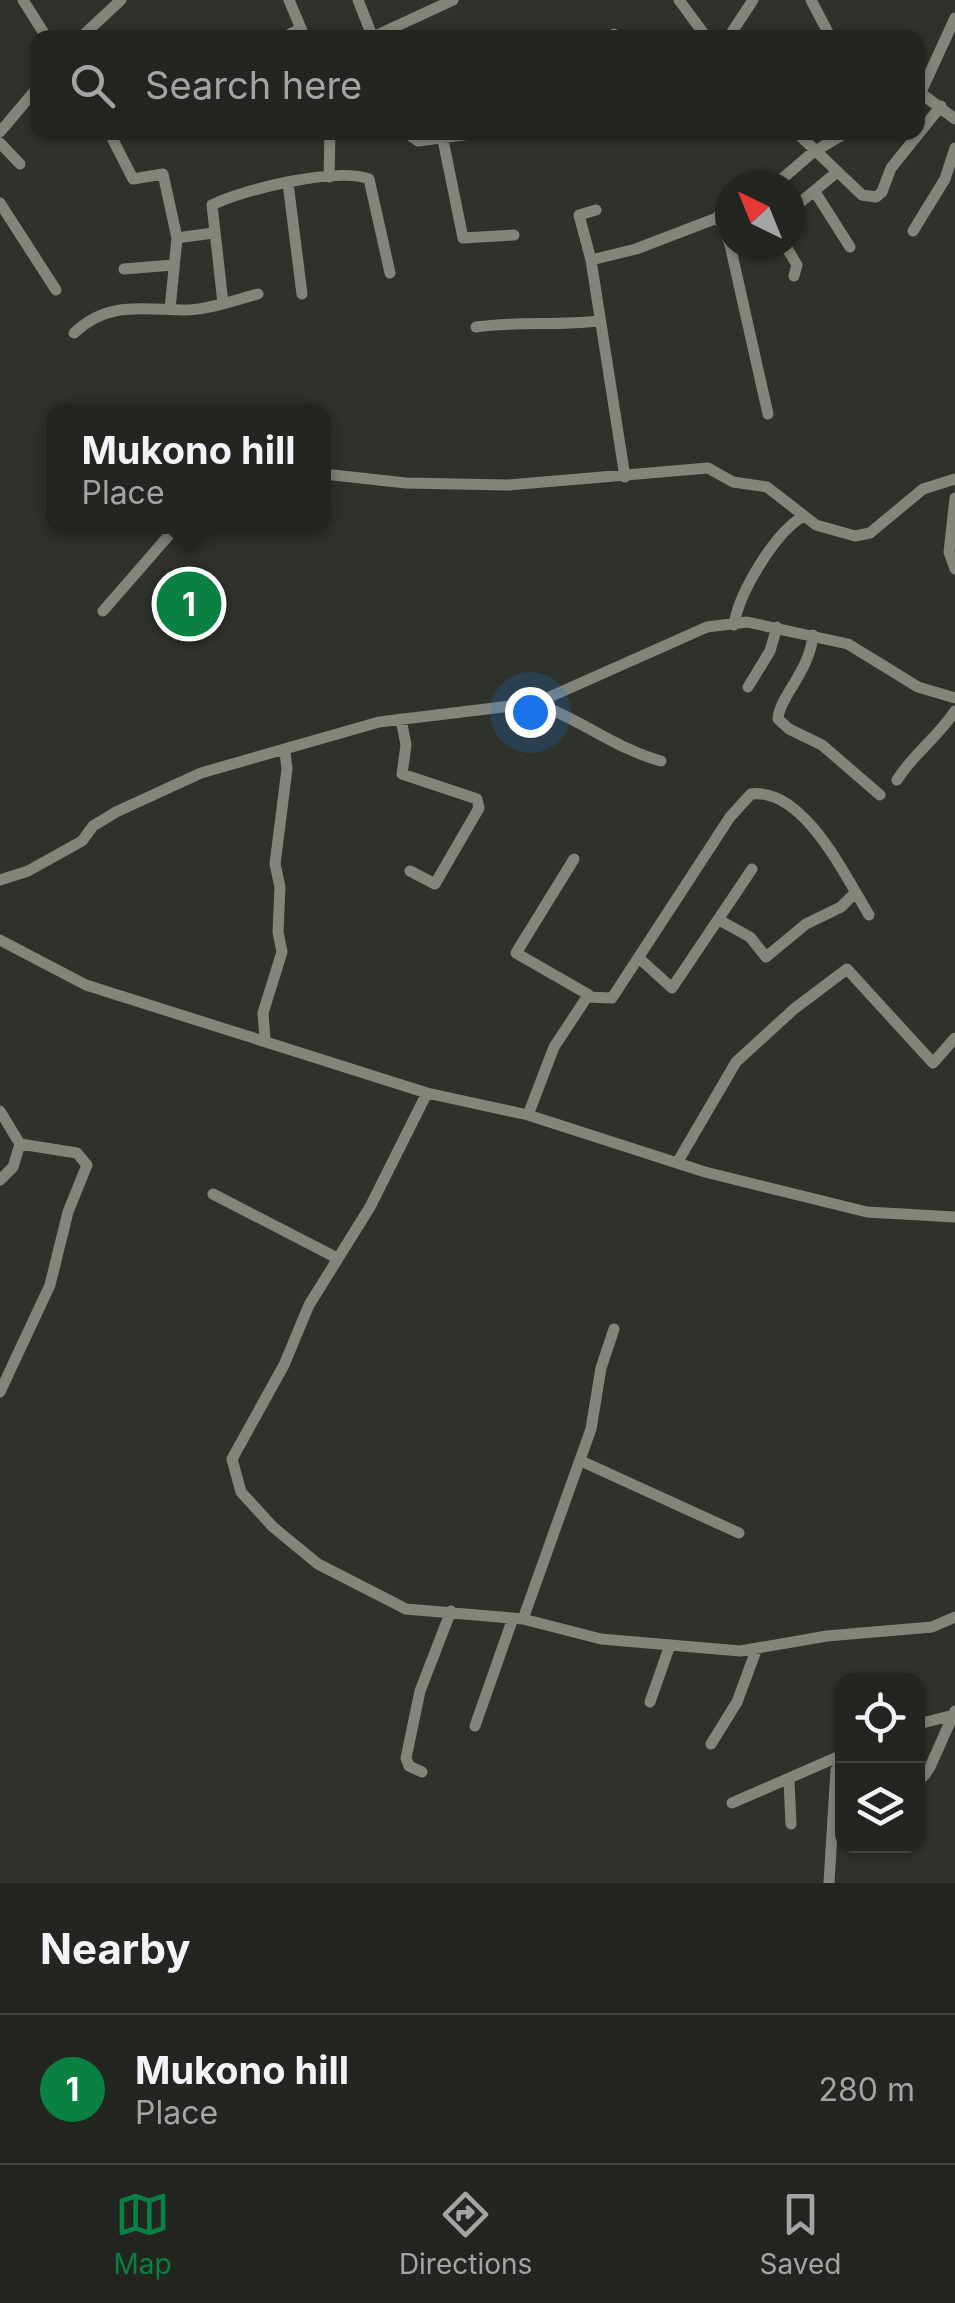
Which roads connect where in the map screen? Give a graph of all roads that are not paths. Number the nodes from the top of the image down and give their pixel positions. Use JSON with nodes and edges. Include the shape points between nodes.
{"nodes":[{"id":1,"x":23,"y":0,"type":"edge"},
{"id":2,"x":121,"y":0,"type":"edge"},
{"id":3,"x":358,"y":0,"type":"edge"},
{"id":4,"x":453,"y":0,"type":"edge"},
{"id":5,"x":679,"y":0,"type":"edge"},
{"id":6,"x":753,"y":0,"type":"edge"},
{"id":7,"x":811,"y":0,"type":"edge"},
{"id":8,"x":292,"y":1,"type":"edge"},
{"id":9,"x":955,"y":18,"type":"edge"},
{"id":10,"x":42,"y":30,"type":"edge"},
{"id":11,"x":89,"y":30,"type":"edge"},
{"id":12,"x":302,"y":30,"type":"edge"},
{"id":13,"x":370,"y":30,"type":"edge"},
{"id":14,"x":388,"y":30,"type":"edge"},
{"id":15,"x":701,"y":30,"type":"edge"},
{"id":16,"x":733,"y":30,"type":"edge"},
{"id":17,"x":827,"y":30,"type":"edge"},
{"id":18,"x":925,"y":79,"type":"edge"},
{"id":19,"x":925,"y":95,"type":"edge"},
{"id":20,"x":30,"y":97,"type":"edge"},
{"id":21,"x":940,"y":106,"type":"junction"},
{"id":22,"x":955,"y":119,"type":"edge"},
{"id":23,"x":925,"y":125,"type":"edge"},
{"id":24,"x":0,"y":132,"type":"edge"},
{"id":25,"x":113,"y":140,"type":"edge"},
{"id":26,"x":330,"y":140,"type":"edge"},
{"id":27,"x":413,"y":140,"type":"edge"},
{"id":28,"x":443,"y":140,"type":"joint"},
{"id":29,"x":804,"y":140,"type":"edge"},
{"id":30,"x":835,"y":140,"type":"edge"},
{"id":31,"x":913,"y":140,"type":"edge"},
{"id":32,"x":0,"y":143,"type":"edge"},
{"id":33,"x":955,"y":148,"type":"edge"},
{"id":34,"x":816,"y":151,"type":"junction"},
{"id":35,"x":20,"y":164,"type":"dead end"},
{"id":36,"x":794,"y":170,"type":"edge"},
{"id":37,"x":838,"y":172,"type":"junction"},
{"id":38,"x":329,"y":176,"type":"junction"},
{"id":39,"x":288,"y":183,"type":"junction"},
{"id":40,"x":815,"y":192,"type":"junction"},
{"id":41,"x":805,"y":200,"type":"edge"},
{"id":42,"x":0,"y":202,"type":"edge"},
{"id":43,"x":596,"y":210,"type":"dead end"},
{"id":44,"x":715,"y":218,"type":"edge"},
{"id":45,"x":913,"y":230,"type":"dead end"},
{"id":46,"x":214,"y":233,"type":"junction"},
{"id":47,"x":514,"y":234,"type":"dead end"},
{"id":48,"x":177,"y":238,"type":"junction"},
{"id":49,"x":850,"y":248,"type":"dead end"},
{"id":50,"x":591,"y":260,"type":"junction"},
{"id":51,"x":733,"y":260,"type":"edge"},
{"id":52,"x":794,"y":260,"type":"edge"},
{"id":53,"x":173,"y":265,"type":"junction"},
{"id":54,"x":124,"y":269,"type":"dead end"},
{"id":55,"x":390,"y":272,"type":"dead end"},
{"id":56,"x":794,"y":276,"type":"dead end"},
{"id":57,"x":56,"y":290,"type":"dead end"},
{"id":58,"x":258,"y":294,"type":"dead end"},
{"id":59,"x":302,"y":294,"type":"dead end"},
{"id":60,"x":223,"y":303,"type":"junction"},
{"id":61,"x":170,"y":309,"type":"junction"},
{"id":62,"x":598,"y":322,"type":"junction"},
{"id":63,"x":476,"y":327,"type":"dead end"},
{"id":64,"x":74,"y":333,"type":"dead end"},
{"id":65,"x":768,"y":414,"type":"dead end"},
{"id":66,"x":331,"y":475,"type":"edge"},
{"id":67,"x":625,"y":477,"type":"junction"},
{"id":68,"x":955,"y":480,"type":"edge"},
{"id":69,"x":955,"y":498,"type":"edge"},
{"id":70,"x":804,"y":516,"type":"junction"},
{"id":71,"x":170,"y":534,"type":"edge"},
{"id":72,"x":955,"y":569,"type":"edge"},
{"id":73,"x":103,"y":612,"type":"dead end"},
{"id":74,"x":734,"y":624,"type":"junction"},
{"id":75,"x":776,"y":627,"type":"junction"},
{"id":76,"x":813,"y":635,"type":"junction"},
{"id":77,"x":748,"y":687,"type":"dead end"},
{"id":78,"x":955,"y":698,"type":"edge"},
{"id":79,"x":536,"y":704,"type":"junction"},
{"id":80,"x":955,"y":711,"type":"edge"},
{"id":81,"x":401,"y":719,"type":"junction"},
{"id":82,"x":285,"y":752,"type":"junction"},
{"id":83,"x":661,"y":762,"type":"dead end"},
{"id":84,"x":897,"y":780,"type":"dead end"},
{"id":85,"x":880,"y":795,"type":"dead end"},
{"id":86,"x":574,"y":859,"type":"dead end"},
{"id":87,"x":752,"y":870,"type":"dead end"},
{"id":88,"x":410,"y":871,"type":"dead end"},
{"id":89,"x":0,"y":880,"type":"edge"},
{"id":90,"x":855,"y":893,"type":"junction"},
{"id":91,"x":869,"y":916,"type":"dead end"},
{"id":92,"x":719,"y":920,"type":"junction"},
{"id":93,"x":0,"y":940,"type":"edge"},
{"id":94,"x":640,"y":958,"type":"junction"},
{"id":95,"x":589,"y":995,"type":"junction"},
{"id":96,"x":955,"y":1038,"type":"edge"},
{"id":97,"x":265,"y":1039,"type":"junction"},
{"id":98,"x":427,"y":1093,"type":"junction"},
{"id":99,"x":0,"y":1111,"type":"edge"},
{"id":100,"x":528,"y":1115,"type":"junction"},
{"id":101,"x":20,"y":1144,"type":"junction"},
{"id":102,"x":678,"y":1163,"type":"junction"},
{"id":103,"x":0,"y":1180,"type":"edge"},
{"id":104,"x":212,"y":1194,"type":"dead end"},
{"id":105,"x":955,"y":1216,"type":"edge"},
{"id":106,"x":337,"y":1258,"type":"junction"},
{"id":107,"x":614,"y":1329,"type":"dead end"},
{"id":108,"x":0,"y":1392,"type":"edge"},
{"id":109,"x":581,"y":1460,"type":"junction"},
{"id":110,"x":740,"y":1533,"type":"dead end"},
{"id":111,"x":451,"y":1611,"type":"junction"},
{"id":112,"x":518,"y":1618,"type":"junction"},
{"id":113,"x":955,"y":1618,"type":"edge"},
{"id":114,"x":670,"y":1645,"type":"junction"},
{"id":115,"x":758,"y":1648,"type":"junction"},
{"id":116,"x":650,"y":1702,"type":"dead end"},
{"id":117,"x":952,"y":1714,"type":"edge"},
{"id":118,"x":925,"y":1722,"type":"edge"},
{"id":119,"x":474,"y":1726,"type":"dead end"},
{"id":120,"x":711,"y":1744,"type":"dead end"},
{"id":121,"x":835,"y":1758,"type":"edge"},
{"id":122,"x":824,"y":1764,"type":"junction"},
{"id":123,"x":835,"y":1766,"type":"edge"},
{"id":124,"x":422,"y":1772,"type":"dead end"},
{"id":125,"x":925,"y":1775,"type":"edge"},
{"id":126,"x":789,"y":1781,"type":"junction"},
{"id":127,"x":732,"y":1803,"type":"dead end"},
{"id":128,"x":791,"y":1824,"type":"dead end"},
{"id":129,"x":835,"y":1851,"type":"edge"},
{"id":130,"x":829,"y":1882,"type":"edge"}],
"edges":[{"from":1,"to":10,"type":"street"},
{"from":2,"to":11,"type":"street"},
{"from":3,"to":13,"type":"street"},
{"from":4,"to":14,"type":"street"},
{"from":5,"to":15,"type":"street"},
{"from":6,"to":16,"type":"street"},
{"from":7,"to":17,"type":"street"},
{"from":8,"to":12,"type":"street"},
{"from":9,"to":18,"type":"street"},
{"from":19,"to":21,"type":"street"},
{"from":20,"to":24,"type":"street"},
{"from":21,"to":22,"type":"street"},
{"from":21,"to":23,"type":"street"},
{"from":25,"to":48,"type":"street","via":[[133,179],[163,174]]},
{"from":26,"to":38,"type":"street"},
{"from":27,"to":28,"type":"street"},
{"from":28,"to":47,"type":"street","via":[[463,238]]},
{"from":29,"to":34,"type":"street"},
{"from":30,"to":34,"type":"street"},
{"from":31,"to":37,"type":"street","via":[[876,197],[862,195]]},
{"from":32,"to":35,"type":"street"},
{"from":33,"to":45,"type":"street","via":[[945,179]]},
{"from":34,"to":36,"type":"street"},
{"from":34,"to":37,"type":"street"},
{"from":37,"to":40,"type":"street"},
{"from":38,"to":39,"type":"street"},
{"from":38,"to":55,"type":"street","via":[[369,179]]},
{"from":39,"to":46,"type":"street","via":[[214,203]]},
{"from":39,"to":59,"type":"street"},
{"from":40,"to":41,"type":"street"},
{"from":40,"to":49,"type":"street"},
{"from":42,"to":57,"type":"street"},
{"from":43,"to":50,"type":"street","via":[[578,215]]},
{"from":44,"to":50,"type":"street"},
{"from":46,"to":48,"type":"street"},
{"from":46,"to":60,"type":"street"},
{"from":48,"to":53,"type":"street"},
{"from":50,"to":62,"type":"street"},
{"from":51,"to":65,"type":"street"},
{"from":52,"to":56,"type":"street"},
{"from":53,"to":54,"type":"street"},
{"from":53,"to":61,"type":"street"},
{"from":58,"to":60,"type":"street"},
{"from":60,"to":61,"type":"street"},
{"from":61,"to":64,"type":"street","via":[[122,306]]},
{"from":62,"to":63,"type":"street"},
{"from":62,"to":67,"type":"street"},
{"from":66,"to":67,"type":"street","via":[[508,485]]},
{"from":67,"to":70,"type":"street","via":[[708,468],[734,482],[768,487]]},
{"from":68,"to":70,"type":"street","via":[[924,490],[862,535],[823,528]]},
{"from":69,"to":72,"type":"street","via":[[949,552]]},
{"from":70,"to":74,"type":"street","via":[[750,578]]},
{"from":71,"to":73,"type":"street"},
{"from":74,"to":75,"type":"street"},
{"from":74,"to":79,"type":"street","via":[[686,633]]},
{"from":75,"to":76,"type":"street"},
{"from":75,"to":77,"type":"street"},
{"from":76,"to":78,"type":"street","via":[[848,644],[918,687]]},
{"from":76,"to":85,"type":"street","via":[[803,674],[778,719],[822,744]]},
{"from":79,"to":81,"type":"street"},
{"from":79,"to":83,"type":"street"},
{"from":80,"to":84,"type":"street","via":[[931,743],[914,752]]},
{"from":81,"to":82,"type":"street"},
{"from":81,"to":88,"type":"street","via":[[402,774],[476,799],[479,808],[435,884]]},
{"from":82,"to":89,"type":"street","via":[[201,773],[153,794],[28,871]]},
{"from":82,"to":97,"type":"street","via":[[275,864],[282,952],[263,1014]]},
{"from":86,"to":95,"type":"street","via":[[516,953]]},
{"from":87,"to":92,"type":"street"},
{"from":90,"to":91,"type":"street"},
{"from":90,"to":92,"type":"street","via":[[766,957],[750,937]]},
{"from":90,"to":94,"type":"street","via":[[796,809],[754,793],[730,817]]},
{"from":92,"to":94,"type":"street","via":[[672,988]]},
{"from":93,"to":97,"type":"street","via":[[86,984]]},
{"from":94,"to":95,"type":"street","via":[[611,1000]]},
{"from":95,"to":100,"type":"street","via":[[554,1047]]},
{"from":96,"to":102,"type":"street","via":[[933,1063],[848,969],[736,1062]]},
{"from":97,"to":98,"type":"street"},
{"from":98,"to":100,"type":"street"},
{"from":98,"to":106,"type":"street"},
{"from":99,"to":101,"type":"street"},
{"from":100,"to":102,"type":"street"},
{"from":101,"to":103,"type":"street","via":[[13,1168]]},
{"from":101,"to":108,"type":"street","via":[[77,1153],[87,1165],[50,1286]]},
{"from":102,"to":105,"type":"street","via":[[867,1212]]},
{"from":104,"to":106,"type":"street"},
{"from":106,"to":111,"type":"street","via":[[232,1459],[236,1482],[273,1527],[318,1564],[406,1609]]},
{"from":107,"to":109,"type":"street"},
{"from":109,"to":110,"type":"street"},
{"from":109,"to":112,"type":"street"},
{"from":111,"to":112,"type":"street"},
{"from":111,"to":124,"type":"street","via":[[420,1691],[406,1758]]},
{"from":112,"to":114,"type":"street","via":[[601,1639]]},
{"from":112,"to":119,"type":"street"},
{"from":113,"to":115,"type":"street","via":[[932,1627]]},
{"from":114,"to":115,"type":"street"},
{"from":114,"to":116,"type":"street"},
{"from":115,"to":120,"type":"street"},
{"from":117,"to":118,"type":"street"},
{"from":117,"to":125,"type":"street"},
{"from":121,"to":122,"type":"street"},
{"from":122,"to":123,"type":"street"},
{"from":122,"to":126,"type":"street"},
{"from":126,"to":127,"type":"street"},
{"from":126,"to":128,"type":"street"},
{"from":129,"to":130,"type":"street"}]}
